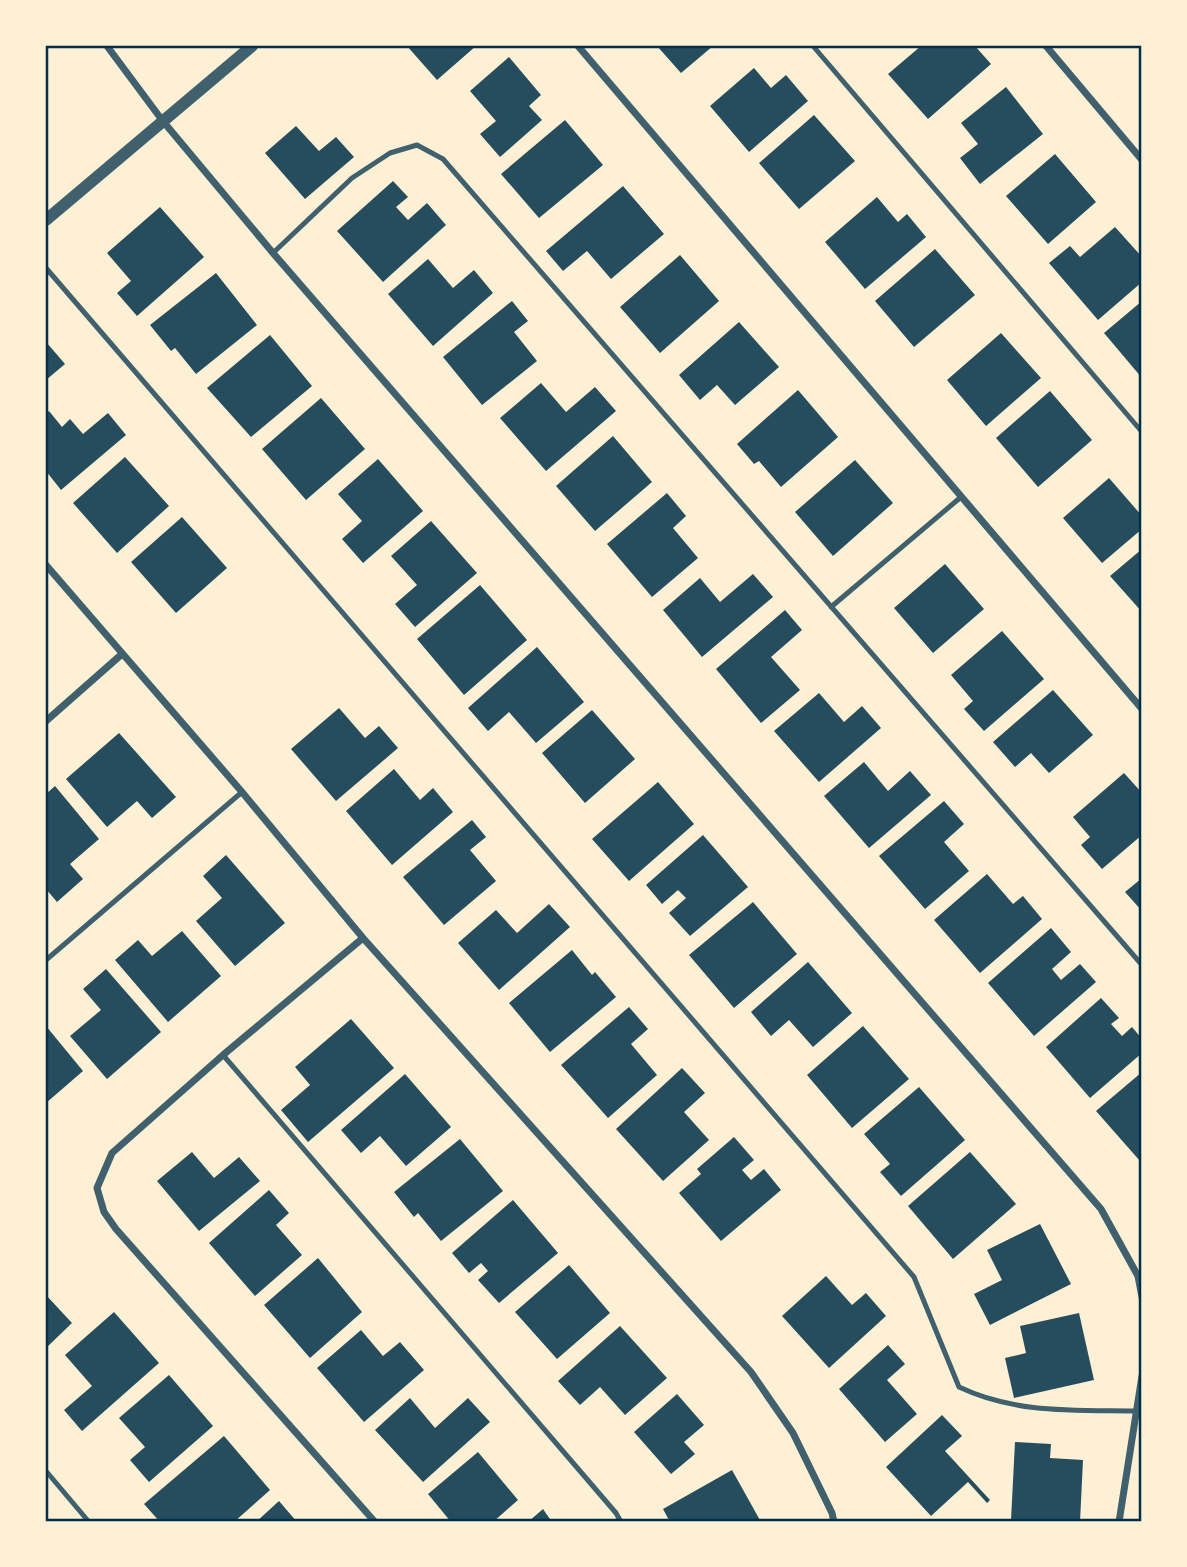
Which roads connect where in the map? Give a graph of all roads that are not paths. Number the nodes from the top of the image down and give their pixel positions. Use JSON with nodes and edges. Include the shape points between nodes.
{"nodes":[{"id":1,"x":107,"y":46,"type":"edge"},
{"id":2,"x":252,"y":46,"type":"edge"},
{"id":3,"x":578,"y":46,"type":"edge"},
{"id":4,"x":813,"y":46,"type":"edge"},
{"id":5,"x":1045,"y":46,"type":"edge"},
{"id":6,"x":162,"y":120,"type":"junction"},
{"id":7,"x":1142,"y":160,"type":"edge"},
{"id":8,"x":46,"y":220,"type":"edge"},
{"id":9,"x":273,"y":253,"type":"junction"},
{"id":10,"x":46,"y":268,"type":"edge"},
{"id":11,"x":1142,"y":432,"type":"edge"},
{"id":12,"x":961,"y":497,"type":"junction"},
{"id":13,"x":46,"y":565,"type":"edge"},
{"id":14,"x":831,"y":607,"type":"junction"},
{"id":15,"x":122,"y":654,"type":"junction"},
{"id":16,"x":1142,"y":709,"type":"edge"},
{"id":17,"x":46,"y":721,"type":"edge"},
{"id":18,"x":242,"y":792,"type":"junction"},
{"id":19,"x":363,"y":938,"type":"junction"},
{"id":20,"x":46,"y":960,"type":"edge"},
{"id":21,"x":1142,"y":965,"type":"edge"},
{"id":22,"x":223,"y":1055,"type":"junction"},
{"id":23,"x":1142,"y":1297,"type":"edge"},
{"id":24,"x":1142,"y":1376,"type":"edge"},
{"id":25,"x":1136,"y":1411,"type":"junction"},
{"id":26,"x":46,"y":1471,"type":"edge"},
{"id":27,"x":89,"y":1521,"type":"edge"},
{"id":28,"x":375,"y":1521,"type":"edge"},
{"id":29,"x":621,"y":1521,"type":"edge"},
{"id":30,"x":834,"y":1521,"type":"edge"},
{"id":31,"x":1119,"y":1521,"type":"edge"}],
"edges":[{"from":1,"to":6,"type":"street"},
{"from":2,"to":6,"type":"street"},
{"from":3,"to":12,"type":"street"},
{"from":4,"to":11,"type":"lane"},
{"from":5,"to":7,"type":"street"},
{"from":6,"to":8,"type":"street"},
{"from":6,"to":9,"type":"street"},
{"from":9,"to":14,"type":"lane","via":[[352,178],[390,153],[417,145],[443,159]]},
{"from":9,"to":23,"type":"street","via":[[1101,1209],[1138,1276]]},
{"from":10,"to":25,"type":"lane","via":[[914,1278],[959,1387],[1027,1408]]},
{"from":12,"to":14,"type":"lane"},
{"from":12,"to":16,"type":"street"},
{"from":13,"to":15,"type":"street"},
{"from":14,"to":21,"type":"lane"},
{"from":15,"to":17,"type":"street"},
{"from":15,"to":18,"type":"street"},
{"from":18,"to":19,"type":"street"},
{"from":18,"to":20,"type":"lane"},
{"from":19,"to":22,"type":"street"},
{"from":19,"to":30,"type":"street","via":[[751,1371],[793,1433]]},
{"from":22,"to":28,"type":"street","via":[[112,1153],[97,1188],[104,1213]]},
{"from":22,"to":29,"type":"lane"},
{"from":24,"to":25,"type":"street"},
{"from":25,"to":31,"type":"street"},
{"from":26,"to":27,"type":"lane"}]}
